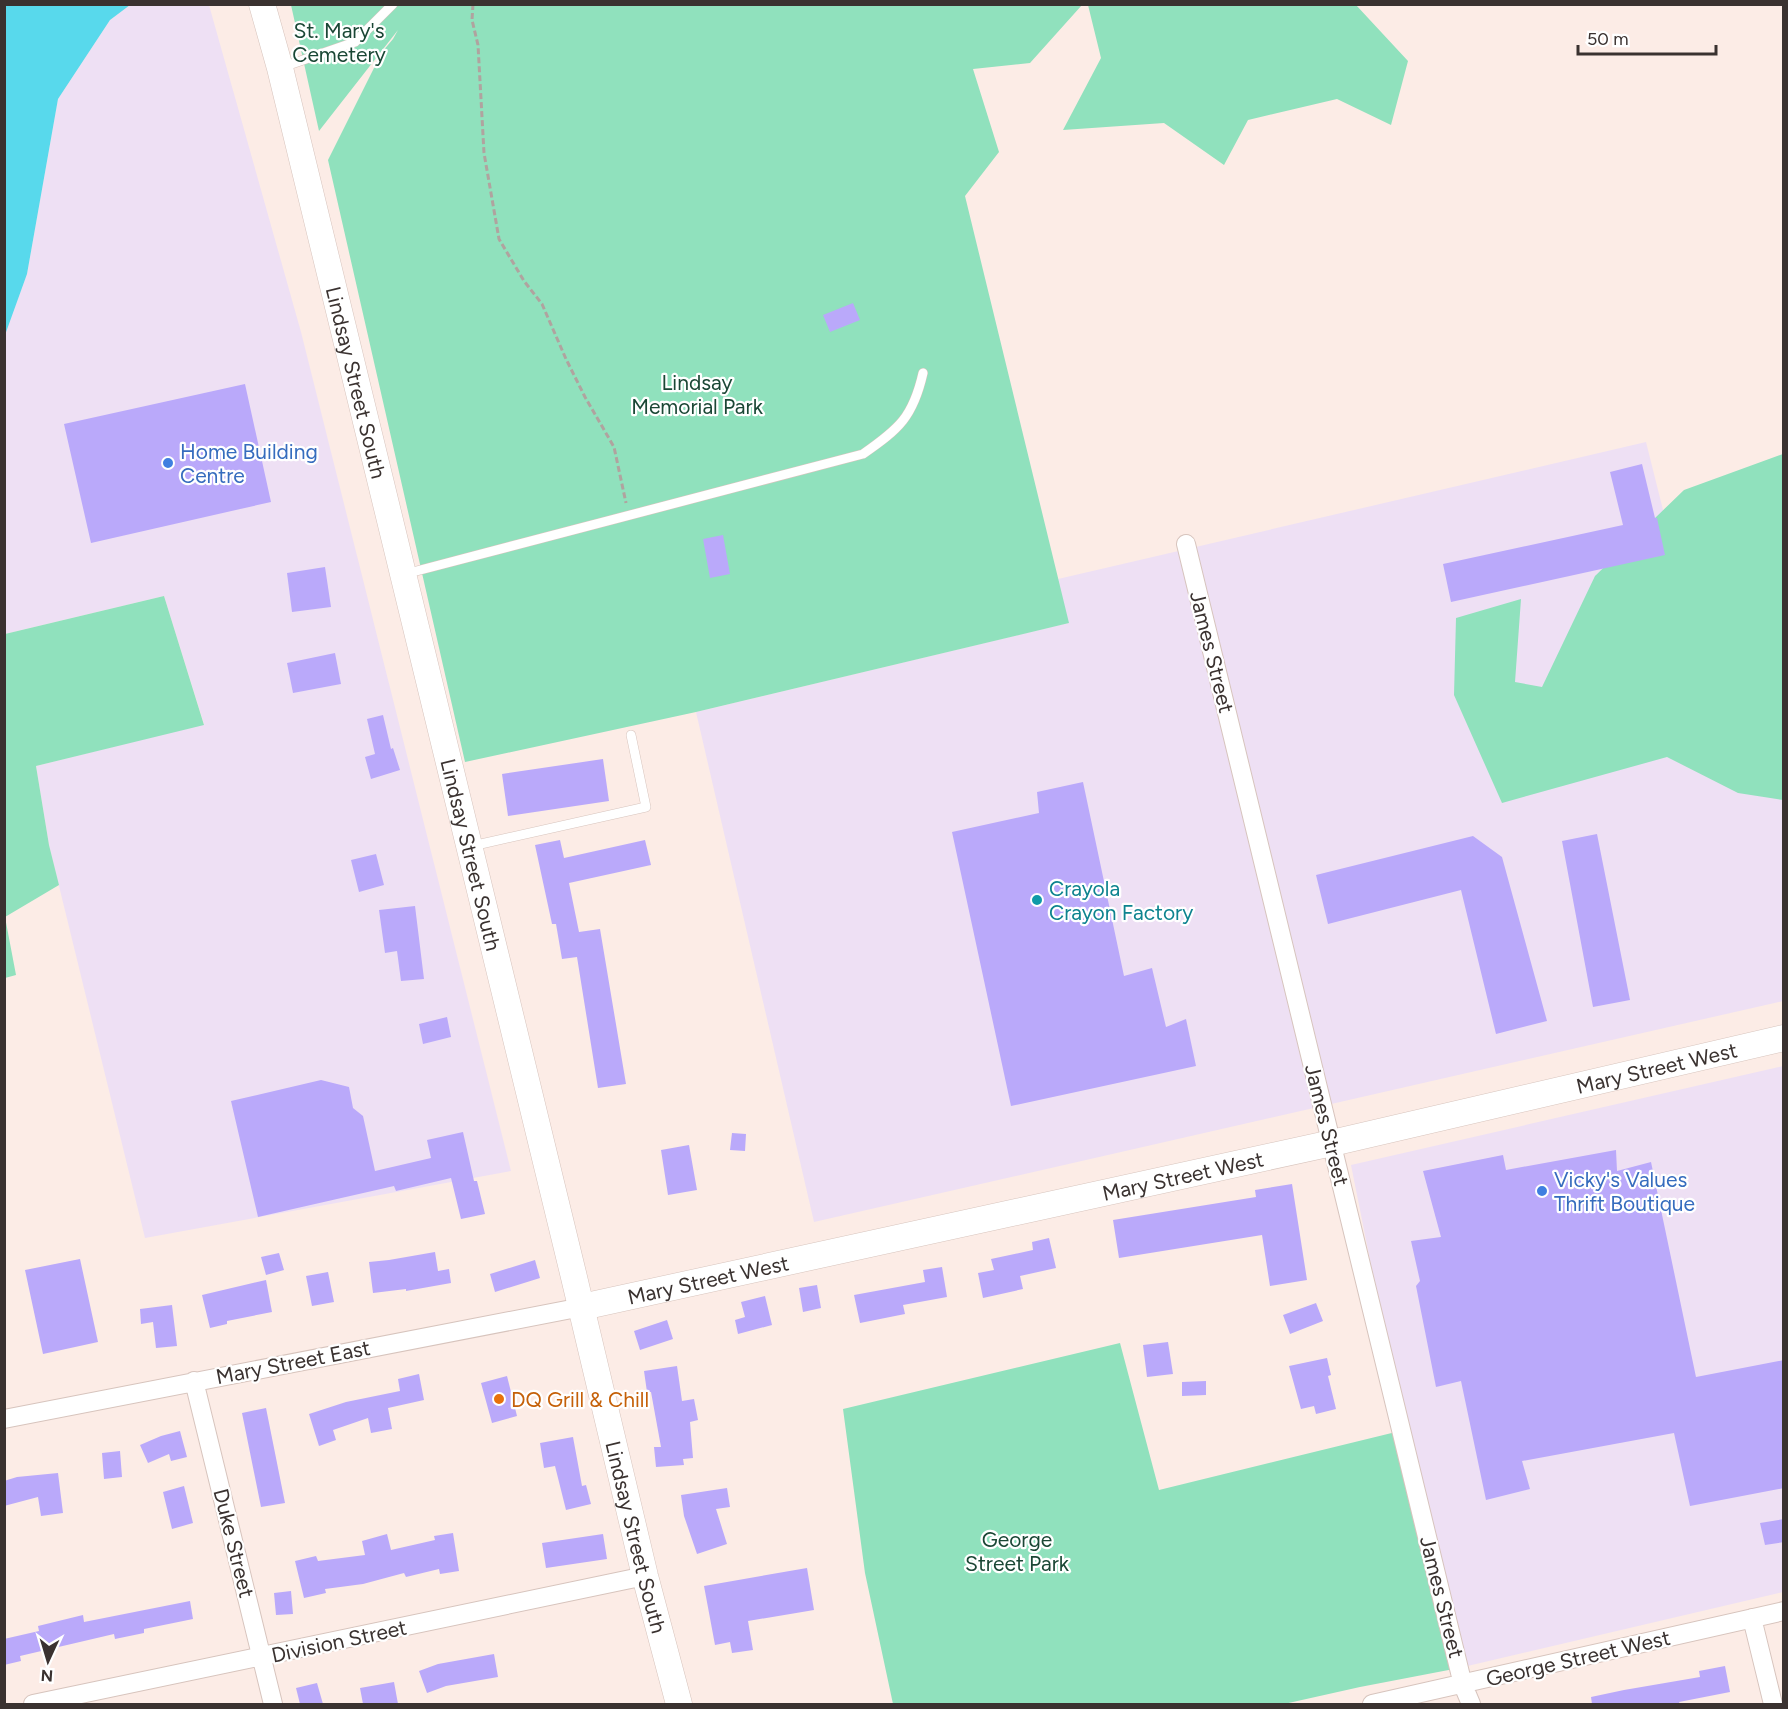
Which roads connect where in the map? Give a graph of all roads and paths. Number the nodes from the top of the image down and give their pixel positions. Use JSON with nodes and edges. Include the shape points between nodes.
{"nodes":[{"id":1,"x":262,"y":4,"type":"edge"},
{"id":2,"x":393,"y":4,"type":"edge"},
{"id":3,"x":473,"y":4,"type":"edge"},
{"id":4,"x":280,"y":68,"type":"junction"},
{"id":5,"x":923,"y":373,"type":"dead end"},
{"id":6,"x":628,"y":516,"type":"junction"},
{"id":7,"x":1186,"y":544,"type":"dead end"},
{"id":8,"x":403,"y":575,"type":"junction"},
{"id":9,"x":631,"y":735,"type":"dead end"},
{"id":10,"x":470,"y":847,"type":"junction"},
{"id":11,"x":1784,"y":1038,"type":"edge"},
{"id":12,"x":1332,"y":1143,"type":"junction"},
{"id":13,"x":582,"y":1307,"type":"junction"},
{"id":14,"x":194,"y":1381,"type":"junction"},
{"id":15,"x":4,"y":1419,"type":"edge"},
{"id":16,"x":645,"y":1576,"type":"junction"},
{"id":17,"x":1784,"y":1611,"type":"edge"},
{"id":18,"x":1752,"y":1618,"type":"junction"},
{"id":19,"x":261,"y":1658,"type":"junction"},
{"id":20,"x":1463,"y":1685,"type":"junction"},
{"id":21,"x":33,"y":1704,"type":"edge"},
{"id":22,"x":273,"y":1704,"type":"edge"},
{"id":23,"x":679,"y":1704,"type":"edge"},
{"id":24,"x":1372,"y":1704,"type":"edge"},
{"id":25,"x":1471,"y":1704,"type":"edge"},
{"id":26,"x":1773,"y":1704,"type":"edge"}],
"edges":[{"from":1,"to":4,"type":"main road","name":"Lindsay Street South"},
{"from":2,"to":4,"type":"lane","via":[[355,42]]},
{"from":3,"to":6,"type":"path","via":[[484,153],[499,239],[542,303],[585,397],[615,447]]},
{"from":4,"to":8,"type":"main road","name":"Lindsay Street South"},
{"from":5,"to":6,"type":"lane","via":[[908,414],[893,433],[863,454]]},
{"from":6,"to":8,"type":"lane"},
{"from":7,"to":12,"type":"street","name":"James Street"},
{"from":8,"to":10,"type":"main road","name":"Lindsay Street South"},
{"from":9,"to":10,"type":"lane","via":[[646,807]]},
{"from":10,"to":13,"type":"main road","name":"Lindsay Street South"},
{"from":11,"to":12,"type":"main road","name":"Mary Street West"},
{"from":12,"to":13,"type":"main road","name":"Mary Street West"},
{"from":12,"to":20,"type":"street","name":"James Street"},
{"from":13,"to":14,"type":"street","name":"Mary Street East"},
{"from":13,"to":16,"type":"main road","name":"Lindsay Street South"},
{"from":14,"to":15,"type":"street","name":"Mary Street East"},
{"from":14,"to":19,"type":"street","name":"Duke Street"},
{"from":16,"to":19,"type":"street","name":"Division Street"},
{"from":16,"to":23,"type":"main road","name":"Lindsay Street South"},
{"from":17,"to":18,"type":"street","name":"George Street West"},
{"from":18,"to":20,"type":"street","name":"George Street West"},
{"from":18,"to":26,"type":"street"},
{"from":19,"to":21,"type":"street","name":"Division Street"},
{"from":19,"to":22,"type":"street","name":"Duke Street"},
{"from":20,"to":24,"type":"street","name":"George Street West"},
{"from":20,"to":25,"type":"street","name":"James Street"}]}
